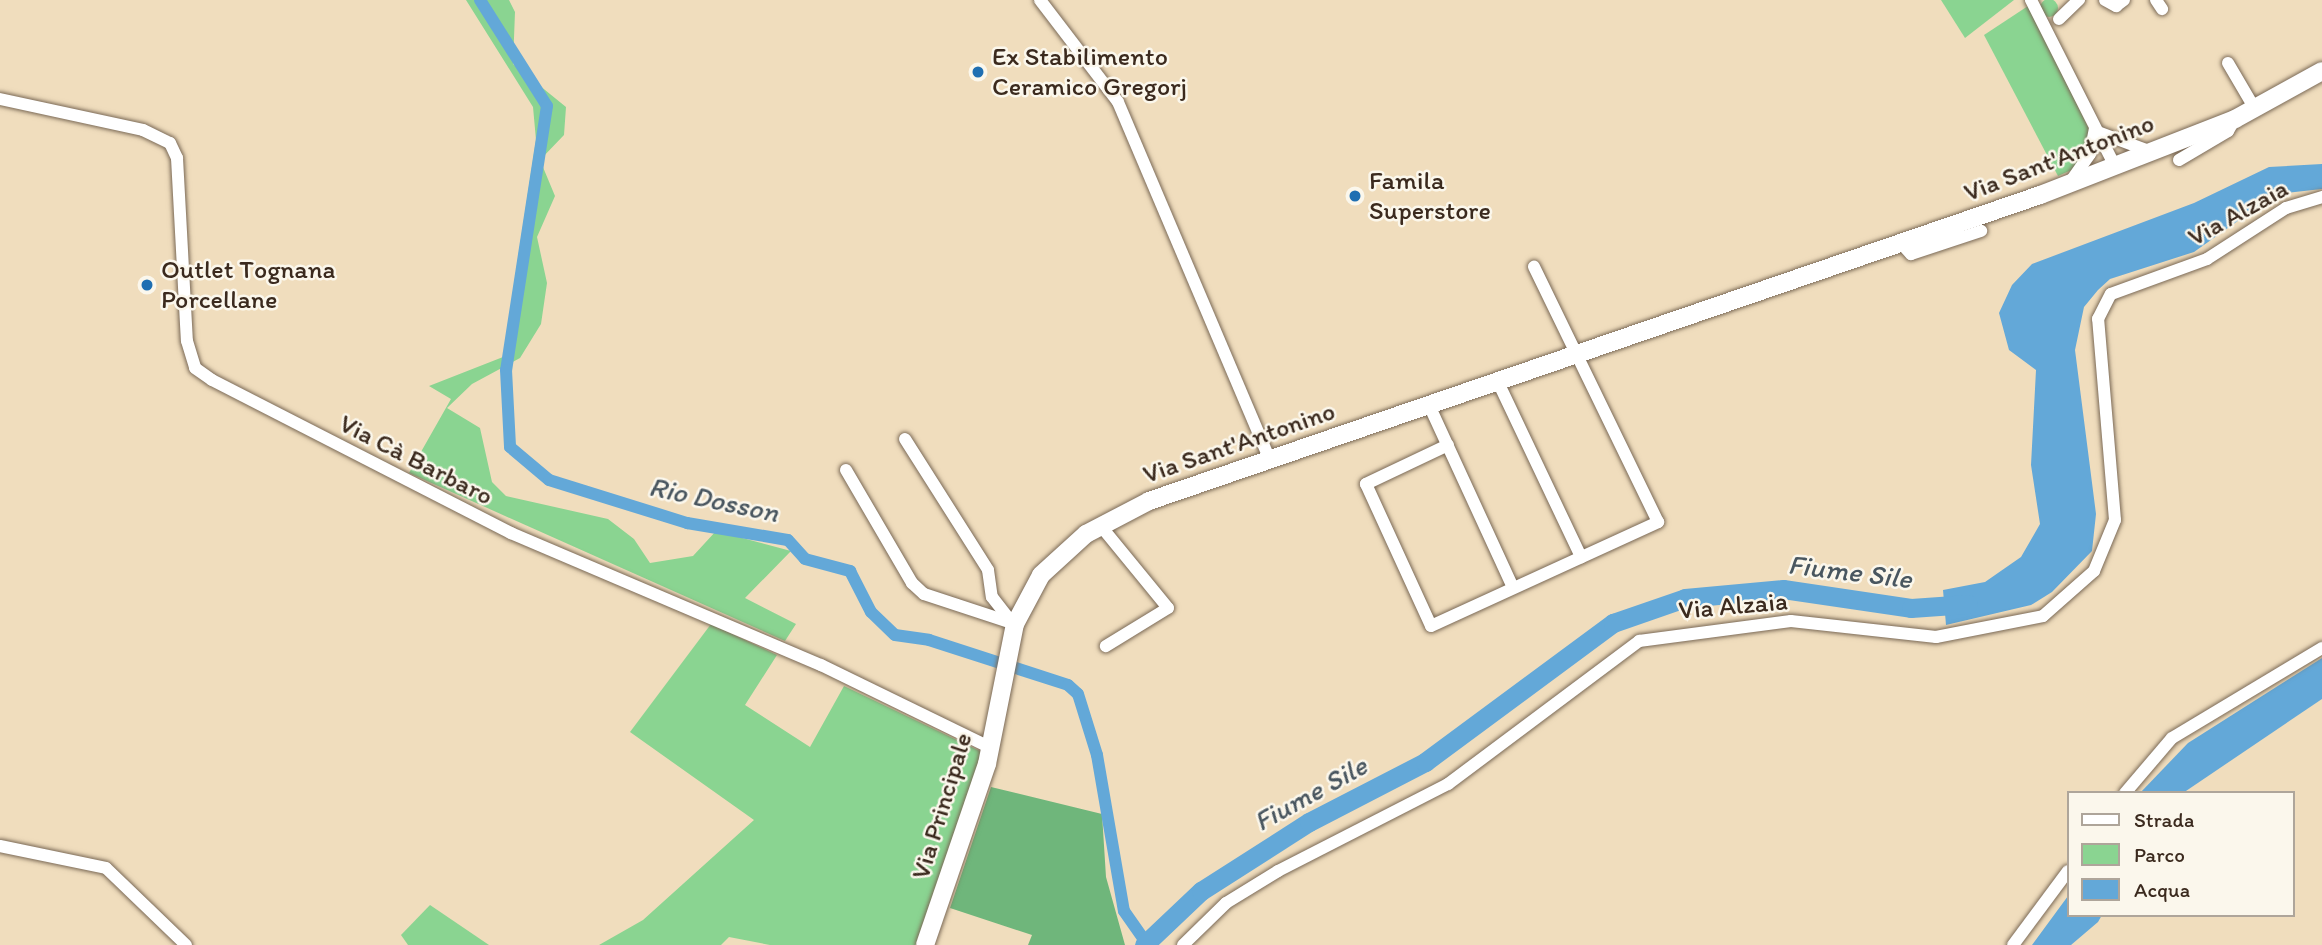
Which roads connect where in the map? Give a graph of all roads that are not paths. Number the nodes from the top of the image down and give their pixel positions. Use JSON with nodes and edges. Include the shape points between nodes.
{"nodes":[{"id":1,"x":1040,"y":0,"type":"edge"},
{"id":2,"x":2031,"y":0,"type":"edge"},
{"id":3,"x":2079,"y":0,"type":"edge"},
{"id":4,"x":2105,"y":0,"type":"edge"},
{"id":5,"x":2123,"y":0,"type":"edge"},
{"id":6,"x":2059,"y":19,"type":"dead end"},
{"id":7,"x":2228,"y":63,"type":"dead end"},
{"id":8,"x":2322,"y":71,"type":"edge"},
{"id":9,"x":0,"y":99,"type":"edge"},
{"id":10,"x":2255,"y":109,"type":"junction"},
{"id":11,"x":2235,"y":119,"type":"junction"},
{"id":12,"x":2096,"y":130,"type":"junction"},
{"id":13,"x":2151,"y":152,"type":"junction"},
{"id":14,"x":2179,"y":160,"type":"dead end"},
{"id":15,"x":2115,"y":166,"type":"junction"},
{"id":16,"x":2069,"y":183,"type":"junction"},
{"id":17,"x":2322,"y":197,"type":"edge"},
{"id":18,"x":1981,"y":231,"type":"dead end"},
{"id":19,"x":1901,"y":243,"type":"junction"},
{"id":20,"x":1534,"y":267,"type":"dead end"},
{"id":21,"x":1579,"y":355,"type":"junction"},
{"id":22,"x":1498,"y":382,"type":"junction"},
{"id":23,"x":1429,"y":405,"type":"junction"},
{"id":24,"x":905,"y":439,"type":"dead end"},
{"id":25,"x":1448,"y":445,"type":"junction"},
{"id":26,"x":1270,"y":460,"type":"junction"},
{"id":27,"x":846,"y":470,"type":"dead end"},
{"id":28,"x":1100,"y":525,"type":"junction"},
{"id":29,"x":1581,"y":557,"type":"junction"},
{"id":30,"x":1513,"y":588,"type":"junction"},
{"id":31,"x":1015,"y":624,"type":"junction"},
{"id":32,"x":1107,"y":646,"type":"dead end"},
{"id":33,"x":2322,"y":648,"type":"edge"},
{"id":34,"x":1002,"y":680,"type":"joint"},
{"id":35,"x":990,"y":748,"type":"junction"},
{"id":36,"x":2127,"y":791,"type":"edge"},
{"id":37,"x":0,"y":846,"type":"edge"},
{"id":38,"x":2066,"y":874,"type":"edge"},
{"id":39,"x":186,"y":945,"type":"edge"},
{"id":40,"x":925,"y":945,"type":"edge"},
{"id":41,"x":1182,"y":945,"type":"edge"},
{"id":42,"x":2012,"y":945,"type":"edge"}],
"edges":[{"from":1,"to":26,"type":"street","via":[[1118,102]]},
{"from":2,"to":12,"type":"street"},
{"from":3,"to":6,"type":"street"},
{"from":4,"to":5,"type":"street","via":[[2116,6]]},
{"from":7,"to":10,"type":"street"},
{"from":8,"to":10,"type":"main road","name":"Via Sant'Antonino"},
{"from":9,"to":35,"type":"street","name":"Via Cà Barbaro","via":[[143,130],[170,143],[177,158],[190,360],[212,380],[511,533],[821,666]]},
{"from":10,"to":11,"type":"main road","name":"Via Sant'Antonino"},
{"from":11,"to":13,"type":"main road","name":"Via Sant'Antonino"},
{"from":11,"to":14,"type":"street","name":"Via Sant'Antonino","via":[[2228,131]]},
{"from":12,"to":13,"type":"street"},
{"from":12,"to":15,"type":"street"},
{"from":12,"to":16,"type":"street","via":[[2090,154]]},
{"from":13,"to":15,"type":"main road","name":"Via Sant'Antonino"},
{"from":15,"to":16,"type":"main road","name":"Via Sant'Antonino"},
{"from":16,"to":19,"type":"main road","name":"Via Sant'Antonino"},
{"from":17,"to":41,"type":"street","name":"Via Alzaia","via":[[2286,208],[2207,259],[2111,294],[2098,319],[2115,520],[2094,571],[2043,616],[1936,637],[1791,621],[1639,641],[1448,784],[1278,870],[1226,903]]},
{"from":18,"to":19,"type":"street","name":"Via Sant'Antonino","via":[[1911,254]]},
{"from":19,"to":21,"type":"main road","name":"Via Sant'Antonino"},
{"from":20,"to":21,"type":"street"},
{"from":21,"to":22,"type":"main road","name":"Via Sant'Antonino"},
{"from":21,"to":29,"type":"street","via":[[1658,523]]},
{"from":22,"to":23,"type":"main road","name":"Via Sant'Antonino"},
{"from":22,"to":29,"type":"street"},
{"from":23,"to":25,"type":"street"},
{"from":23,"to":26,"type":"main road","name":"Via Sant'Antonino"},
{"from":24,"to":31,"type":"street","via":[[988,570],[992,597]]},
{"from":25,"to":30,"type":"street"},
{"from":25,"to":30,"type":"street","via":[[1366,484],[1371,496],[1431,626]]},
{"from":26,"to":28,"type":"main road","name":"Via Sant'Antonino"},
{"from":27,"to":31,"type":"street","via":[[912,583],[924,594]]},
{"from":28,"to":31,"type":"main road","name":"Via Sant'Antonino","via":[[1046,569]]},
{"from":28,"to":32,"type":"street","via":[[1168,608]]},
{"from":29,"to":30,"type":"street"},
{"from":31,"to":34,"type":"main road","name":"Via Sant'Antonino"},
{"from":33,"to":36,"type":"street","via":[[2172,738]]},
{"from":34,"to":35,"type":"main road","name":"Via Principale"},
{"from":35,"to":40,"type":"main road","name":"Via Principale"},
{"from":37,"to":39,"type":"street","via":[[106,868]]},
{"from":38,"to":42,"type":"street"}]}
